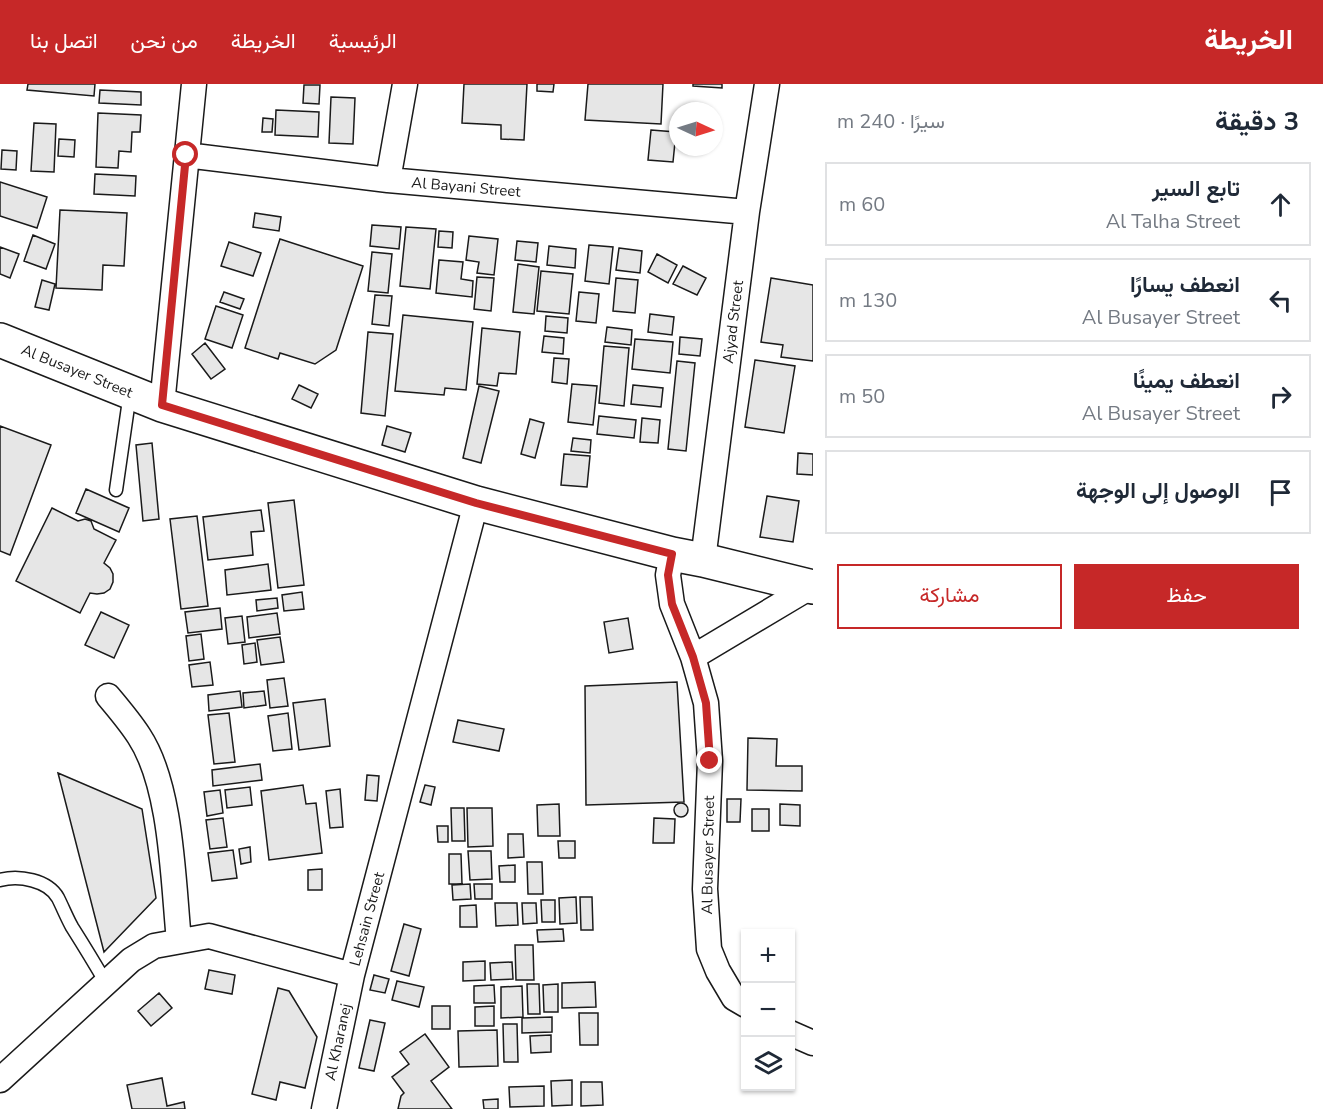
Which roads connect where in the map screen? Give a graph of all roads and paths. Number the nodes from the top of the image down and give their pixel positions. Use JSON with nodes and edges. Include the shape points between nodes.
{"nodes":[{"id":1,"x":194,"y":84,"type":"edge"},
{"id":2,"x":405,"y":84,"type":"edge"},
{"id":3,"x":766,"y":84,"type":"edge"},
{"id":4,"x":186,"y":155,"type":"junction"},
{"id":5,"x":388,"y":180,"type":"junction"},
{"id":6,"x":747,"y":212,"type":"junction"},
{"id":7,"x":0,"y":340,"type":"edge"},
{"id":8,"x":130,"y":392,"type":"junction"},
{"id":9,"x":162,"y":405,"type":"junction"},
{"id":10,"x":116,"y":490,"type":"dead end"},
{"id":11,"x":476,"y":503,"type":"junction"},
{"id":12,"x":688,"y":557,"type":"junction"},
{"id":13,"x":813,"y":586,"type":"edge"},
{"id":14,"x":693,"y":657,"type":"junction"},
{"id":15,"x":108,"y":696,"type":"dead end"},
{"id":16,"x":0,"y":880,"type":"edge"},
{"id":17,"x":179,"y":941,"type":"junction"},
{"id":18,"x":352,"y":975,"type":"junction"},
{"id":19,"x":106,"y":983,"type":"junction"},
{"id":20,"x":741,"y":1002,"type":"edge"},
{"id":21,"x":795,"y":1035,"type":"edge"},
{"id":22,"x":813,"y":1043,"type":"edge"},
{"id":23,"x":0,"y":1080,"type":"edge"},
{"id":24,"x":324,"y":1109,"type":"edge"}],
"edges":[{"from":1,"to":4,"type":"street"},
{"from":2,"to":5,"type":"street"},
{"from":3,"to":6,"type":"street","name":"Ajyad Street"},
{"from":4,"to":5,"type":"street","name":"Al Bayani Street"},
{"from":4,"to":9,"type":"street"},
{"from":5,"to":6,"type":"street","name":"Al Bayani Street"},
{"from":6,"to":12,"type":"street","name":"Ajyad Street"},
{"from":7,"to":8,"type":"street","name":"Al Busayer Street"},
{"from":8,"to":9,"type":"street","name":"Al Busayer Street"},
{"from":8,"to":10,"type":"lane"},
{"from":9,"to":11,"type":"street","name":"Al Busayer Street"},
{"from":11,"to":12,"type":"street","name":"Al Busayer Street"},
{"from":11,"to":18,"type":"street","name":"Lehsain Street"},
{"from":12,"to":13,"type":"street","name":"Al Busayer Street"},
{"from":12,"to":14,"type":"street","name":"Al Busayer Street","via":[[668,575],[672,604]]},
{"from":13,"to":14,"type":"street"},
{"from":14,"to":20,"type":"street","name":"Al Busayer Street","via":[[706,703],[710,761],[705,889],[709,949],[734,998]]},
{"from":15,"to":17,"type":"street","via":[[140,737],[161,785]]},
{"from":16,"to":19,"type":"lane","via":[[28,879],[57,896]]},
{"from":17,"to":18,"type":"street","name":"Lehsain Street","via":[[209,936]]},
{"from":17,"to":19,"type":"street","name":"Lehsain Street","via":[[154,946]]},
{"from":18,"to":24,"type":"street","name":"Al Kharanej"},
{"from":19,"to":23,"type":"street","name":"Lehsain Street"},
{"from":21,"to":22,"type":"street"}]}
